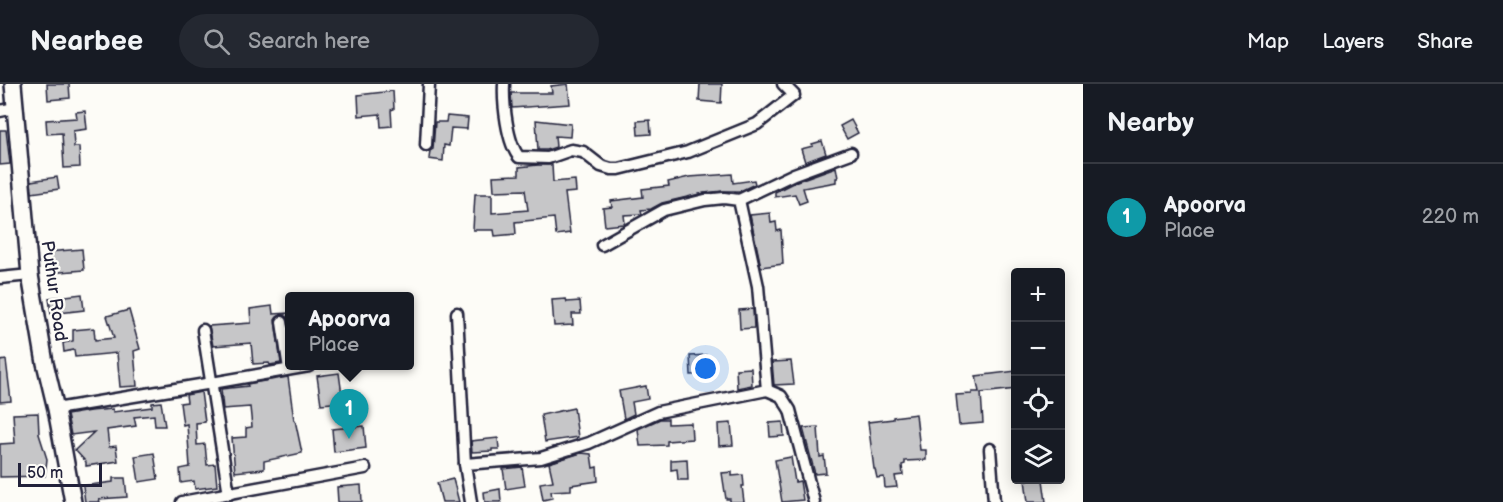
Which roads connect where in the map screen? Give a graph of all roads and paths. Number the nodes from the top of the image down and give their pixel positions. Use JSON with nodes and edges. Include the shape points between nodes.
{"nodes":[{"id":1,"x":13,"y":84,"type":"edge"},
{"id":2,"x":429,"y":84,"type":"edge"},
{"id":3,"x":504,"y":84,"type":"edge"},
{"id":4,"x":783,"y":84,"type":"edge"},
{"id":5,"x":8,"y":110,"type":"edge"},
{"id":6,"x":426,"y":145,"type":"dead end"},
{"id":7,"x":851,"y":153,"type":"dead end"},
{"id":8,"x":739,"y":200,"type":"junction"},
{"id":9,"x":602,"y":245,"type":"dead end"},
{"id":10,"x":30,"y":275,"type":"junction"},
{"id":11,"x":0,"y":278,"type":"edge"},
{"id":12,"x":457,"y":313,"type":"dead end"},
{"id":13,"x":282,"y":322,"type":"dead end"},
{"id":14,"x":203,"y":330,"type":"dead end"},
{"id":15,"x":285,"y":342,"type":"edge"},
{"id":16,"x":285,"y":370,"type":"edge"},
{"id":17,"x":212,"y":383,"type":"junction"},
{"id":18,"x":767,"y":390,"type":"junction"},
{"id":19,"x":56,"y":409,"type":"junction"},
{"id":20,"x":990,"y":449,"type":"dead end"},
{"id":21,"x":465,"y":465,"type":"junction"},
{"id":22,"x":365,"y":468,"type":"dead end"},
{"id":23,"x":229,"y":494,"type":"junction"},
{"id":24,"x":73,"y":502,"type":"edge"},
{"id":25,"x":182,"y":502,"type":"edge"},
{"id":26,"x":471,"y":502,"type":"edge"},
{"id":27,"x":814,"y":502,"type":"edge"},
{"id":28,"x":994,"y":502,"type":"edge"}],
"edges":[{"from":1,"to":5,"type":"street","name":"Puthur Road"},
{"from":2,"to":6,"type":"street"},
{"from":3,"to":4,"type":"street","via":[[510,136],[519,157],[548,158],[571,150],[583,152],[610,169],[688,152],[757,124],[794,95]]},
{"from":5,"to":10,"type":"street","name":"Puthur Road"},
{"from":7,"to":8,"type":"street"},
{"from":8,"to":9,"type":"street","via":[[705,200],[664,210]]},
{"from":8,"to":18,"type":"street","via":[[758,286]]},
{"from":10,"to":11,"type":"street"},
{"from":10,"to":19,"type":"street","name":"Puthur Road"},
{"from":12,"to":21,"type":"street"},
{"from":13,"to":15,"type":"street"},
{"from":14,"to":17,"type":"street"},
{"from":16,"to":17,"type":"street"},
{"from":17,"to":19,"type":"street"},
{"from":17,"to":23,"type":"street"},
{"from":18,"to":21,"type":"street","via":[[658,412],[589,443],[541,458]]},
{"from":18,"to":27,"type":"street","via":[[781,396],[790,410]]},
{"from":19,"to":24,"type":"street","name":"Puthur Road"},
{"from":20,"to":28,"type":"street"},
{"from":21,"to":26,"type":"street"},
{"from":22,"to":23,"type":"street"},
{"from":23,"to":25,"type":"street"}]}
